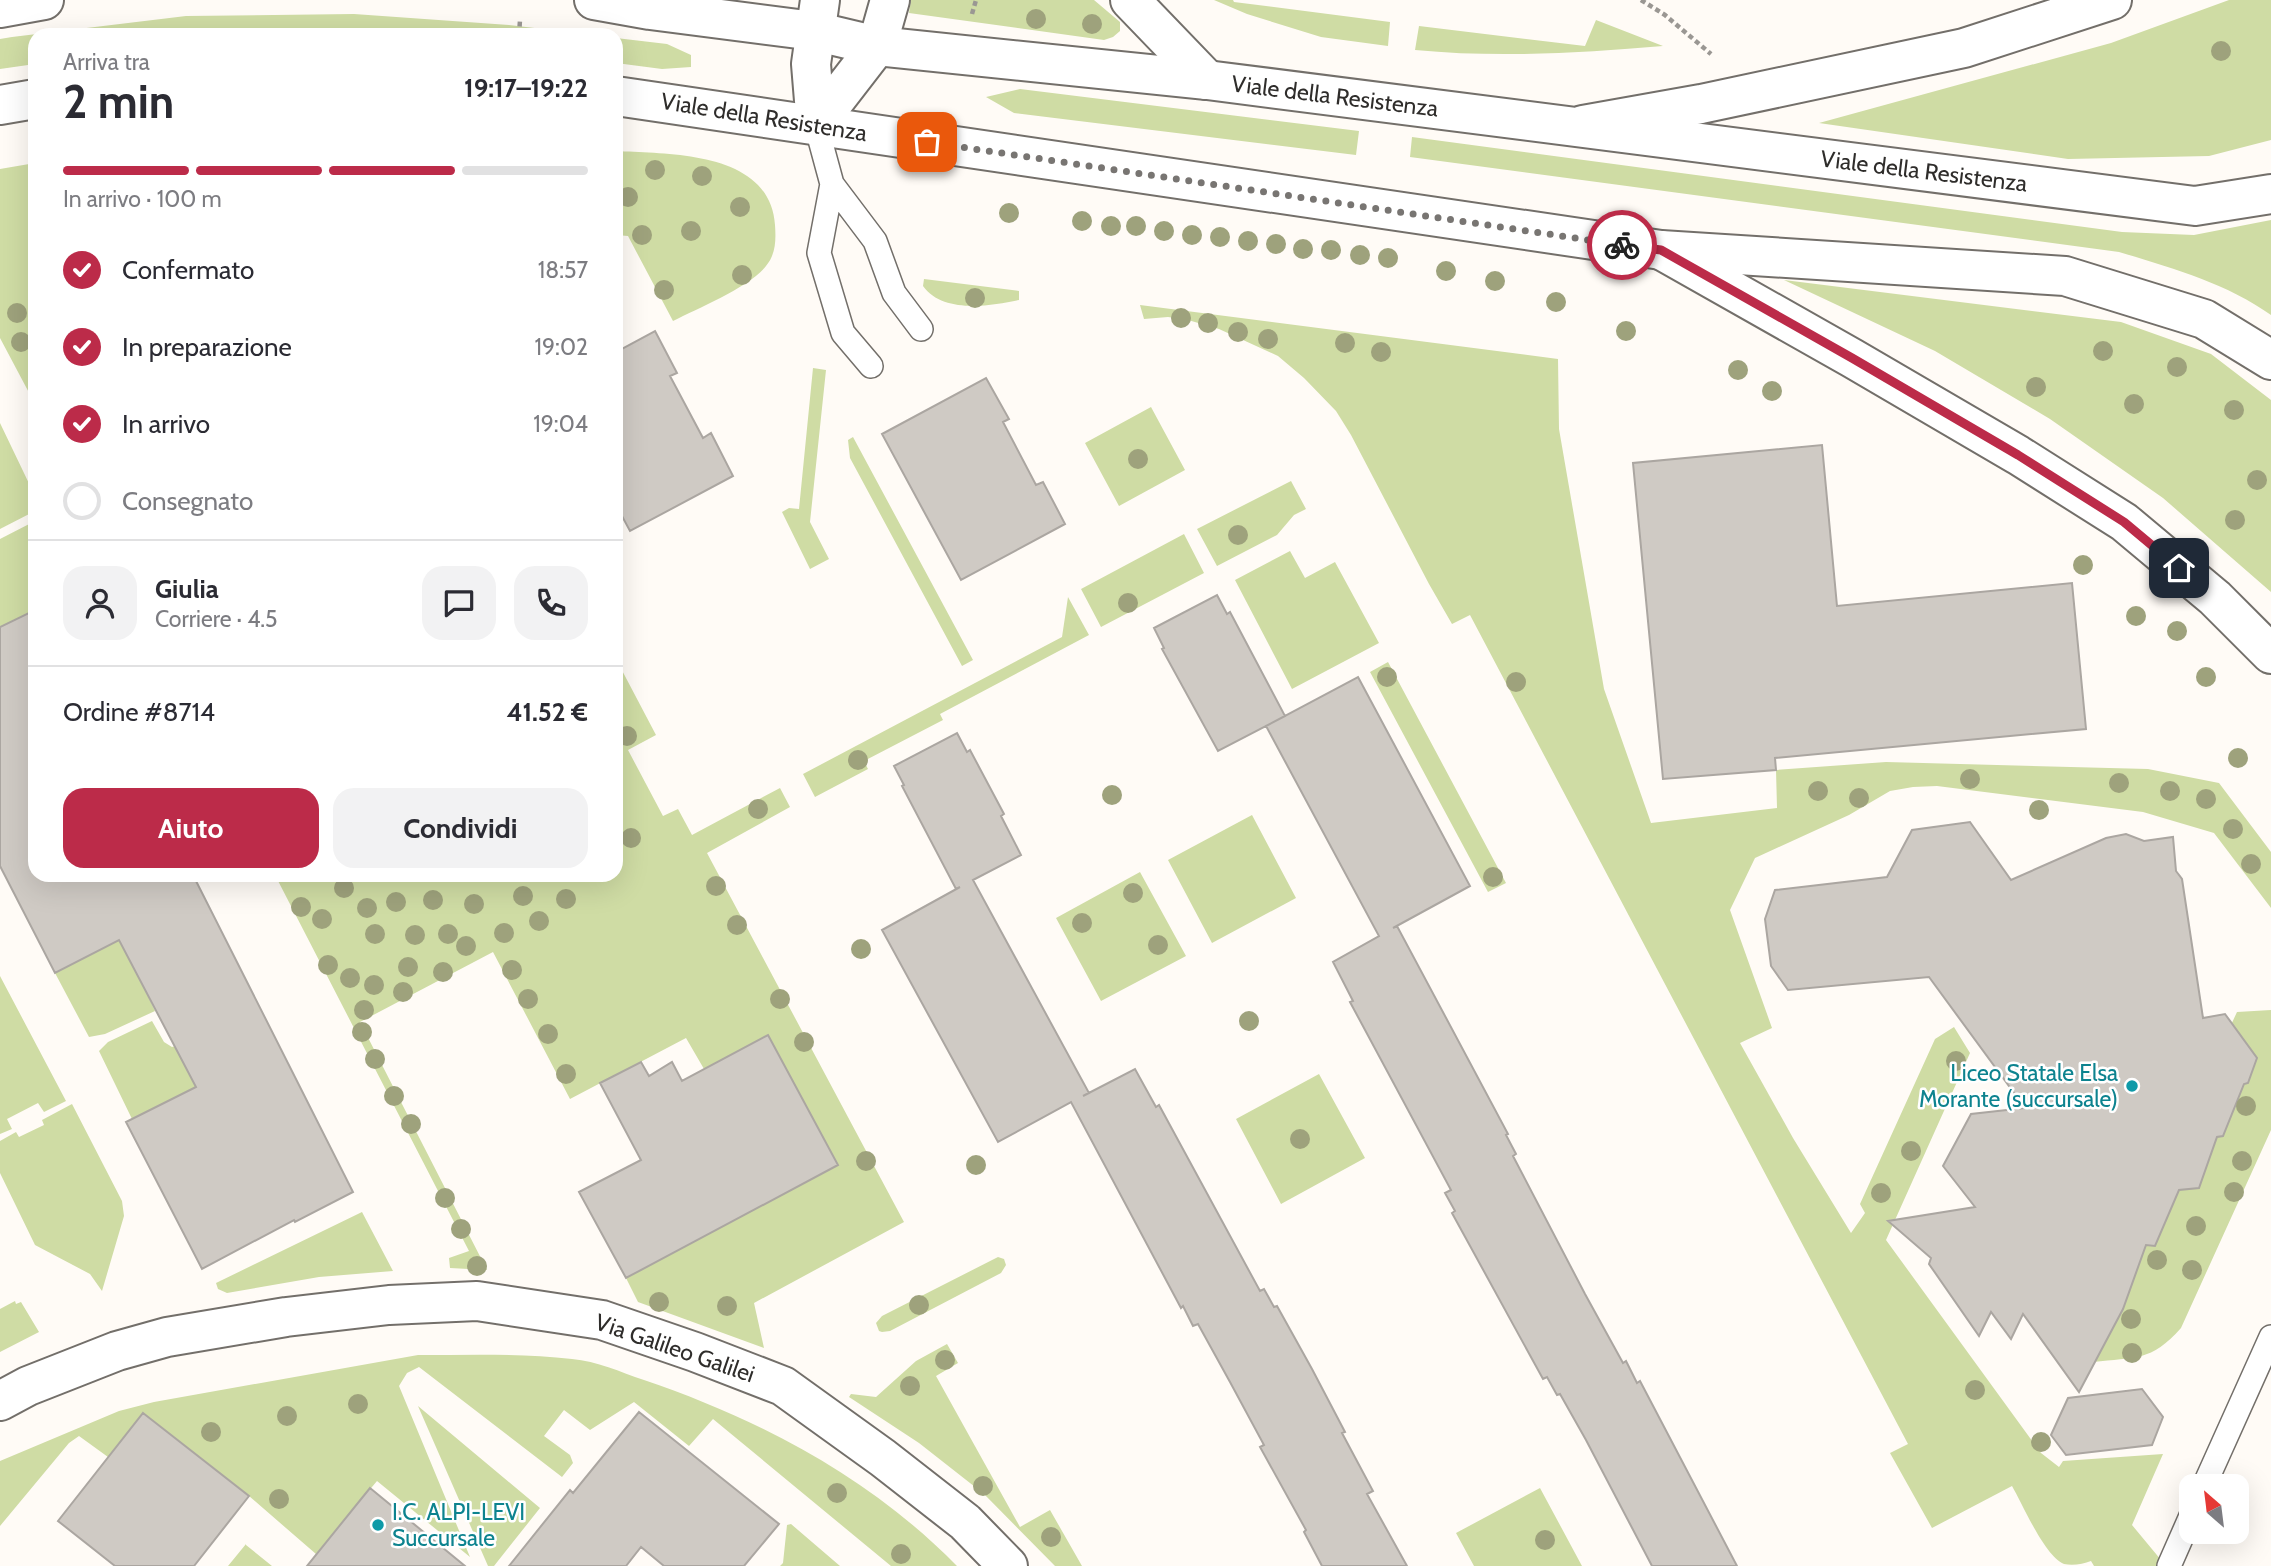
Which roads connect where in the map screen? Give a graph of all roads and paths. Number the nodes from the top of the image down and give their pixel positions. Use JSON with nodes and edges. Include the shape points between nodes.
{"nodes":[{"id":1,"x":44,"y":0,"type":"edge"},
{"id":2,"x":594,"y":0,"type":"edge"},
{"id":3,"x":890,"y":0,"type":"edge"},
{"id":4,"x":1130,"y":0,"type":"edge"},
{"id":5,"x":1641,"y":0,"type":"edge"},
{"id":6,"x":2112,"y":0,"type":"edge"},
{"id":7,"x":0,"y":9,"type":"edge"},
{"id":8,"x":817,"y":16,"type":"edge"},
{"id":9,"x":520,"y":20,"type":"dead end"},
{"id":10,"x":519,"y":28,"type":"edge"},
{"id":11,"x":877,"y":46,"type":"junction"},
{"id":12,"x":1711,"y":54,"type":"dead end"},
{"id":13,"x":1208,"y":80,"type":"junction"},
{"id":14,"x":623,"y":97,"type":"edge"},
{"id":15,"x":28,"y":100,"type":"edge"},
{"id":16,"x":0,"y":105,"type":"edge"},
{"id":17,"x":816,"y":125,"type":"junction"},
{"id":18,"x":1576,"y":126,"type":"junction"},
{"id":19,"x":832,"y":184,"type":"junction"},
{"id":20,"x":2271,"y":194,"type":"edge"},
{"id":21,"x":1661,"y":250,"type":"junction"},
{"id":22,"x":921,"y":329,"type":"dead end"},
{"id":23,"x":2271,"y":360,"type":"edge"},
{"id":24,"x":871,"y":366,"type":"dead end"},
{"id":25,"x":2271,"y":654,"type":"edge"},
{"id":26,"x":2271,"y":1337,"type":"edge"},
{"id":27,"x":0,"y":1401,"type":"edge"},
{"id":28,"x":2209,"y":1474,"type":"edge"},
{"id":29,"x":2179,"y":1543,"type":"edge"},
{"id":30,"x":1008,"y":1566,"type":"edge"},
{"id":31,"x":2169,"y":1566,"type":"edge"}],
"edges":[{"from":1,"to":7,"type":"street"},
{"from":2,"to":8,"type":"street","name":"Viale della Resistenza","via":[[650,10]]},
{"from":3,"to":11,"type":"street"},
{"from":4,"to":13,"type":"street"},
{"from":5,"to":12,"type":"path"},
{"from":6,"to":18,"type":"street","name":"Viale della Resistenza","via":[[1964,48]]},
{"from":8,"to":11,"type":"street","name":"Viale della Resistenza"},
{"from":8,"to":17,"type":"street","via":[[811,64]]},
{"from":9,"to":10,"type":"path"},
{"from":11,"to":13,"type":"street","name":"Viale della Resistenza"},
{"from":11,"to":17,"type":"street"},
{"from":13,"to":18,"type":"street","name":"Viale della Resistenza"},
{"from":14,"to":17,"type":"street","name":"Viale della Resistenza"},
{"from":15,"to":16,"type":"street"},
{"from":17,"to":19,"type":"lane"},
{"from":17,"to":21,"type":"street","name":"Viale della Resistenza"},
{"from":18,"to":20,"type":"street","name":"Viale della Resistenza","via":[[2195,206]]},
{"from":19,"to":22,"type":"lane","via":[[875,241],[894,293]]},
{"from":19,"to":24,"type":"lane","via":[[819,253],[843,333]]},
{"from":21,"to":23,"type":"street","name":"Viale della Resistenza","via":[[2065,276],[2204,319]]},
{"from":21,"to":25,"type":"street","name":"Viale della Resistenza","via":[[2018,455],[2124,522],[2215,598]]},
{"from":26,"to":28,"type":"lane"},
{"from":27,"to":30,"type":"street","name":"Via Galileo Galilei","via":[[117,1351],[167,1337],[285,1317],[477,1301],[602,1320],[783,1386],[965,1521]]},
{"from":29,"to":31,"type":"lane"}]}
